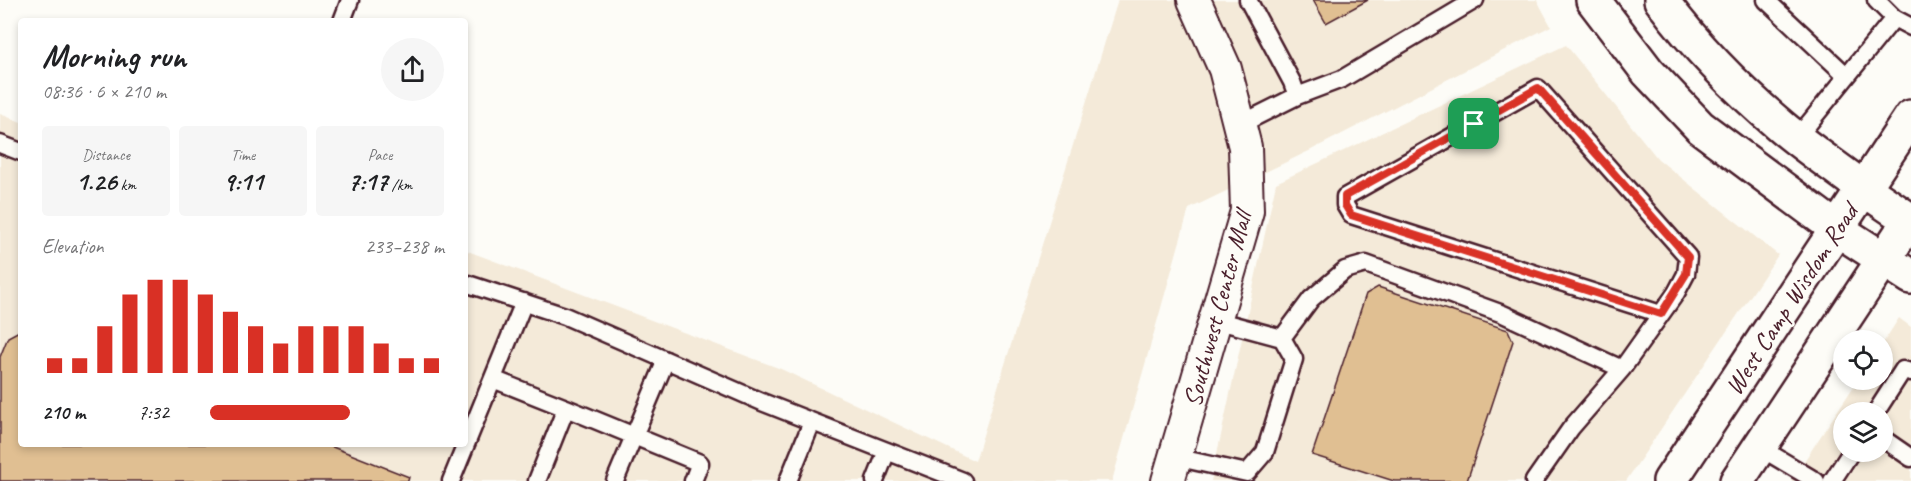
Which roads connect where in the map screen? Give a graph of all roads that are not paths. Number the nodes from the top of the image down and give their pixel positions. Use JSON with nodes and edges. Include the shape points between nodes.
{"nodes":[{"id":1,"x":350,"y":0,"type":"edge"},
{"id":2,"x":1194,"y":0,"type":"edge"},
{"id":3,"x":1248,"y":0,"type":"edge"},
{"id":4,"x":1474,"y":0,"type":"edge"},
{"id":5,"x":1593,"y":0,"type":"edge"},
{"id":6,"x":1661,"y":0,"type":"edge"},
{"id":7,"x":1766,"y":0,"type":"edge"},
{"id":8,"x":1876,"y":0,"type":"edge"},
{"id":9,"x":343,"y":18,"type":"edge"},
{"id":10,"x":1894,"y":18,"type":"junction"},
{"id":11,"x":1911,"y":27,"type":"edge"},
{"id":12,"x":1847,"y":76,"type":"junction"},
{"id":13,"x":1297,"y":96,"type":"junction"},
{"id":14,"x":1911,"y":117,"type":"edge"},
{"id":15,"x":1239,"y":125,"type":"junction"},
{"id":16,"x":1797,"y":138,"type":"junction"},
{"id":17,"x":0,"y":144,"type":"edge"},
{"id":18,"x":18,"y":151,"type":"edge"},
{"id":19,"x":1864,"y":189,"type":"junction"},
{"id":20,"x":1910,"y":219,"type":"edge"},
{"id":21,"x":1837,"y":229,"type":"junction"},
{"id":22,"x":1884,"y":258,"type":"junction"},
{"id":23,"x":1911,"y":277,"type":"edge"},
{"id":24,"x":468,"y":284,"type":"edge"},
{"id":25,"x":524,"y":302,"type":"junction"},
{"id":26,"x":1661,"y":314,"type":"junction"},
{"id":27,"x":1215,"y":320,"type":"junction"},
{"id":28,"x":1282,"y":338,"type":"junction"},
{"id":29,"x":666,"y":360,"type":"junction"},
{"id":30,"x":1622,"y":369,"type":"junction"},
{"id":31,"x":1911,"y":372,"type":"edge"},
{"id":32,"x":493,"y":379,"type":"junction"},
{"id":33,"x":1882,"y":402,"type":"edge"},
{"id":34,"x":566,"y":408,"type":"junction"},
{"id":35,"x":812,"y":422,"type":"junction"},
{"id":36,"x":634,"y":436,"type":"junction"},
{"id":37,"x":468,"y":440,"type":"edge"},
{"id":38,"x":1893,"y":446,"type":"edge"},
{"id":39,"x":465,"y":447,"type":"edge"},
{"id":40,"x":1759,"y":447,"type":"junction"},
{"id":41,"x":887,"y":451,"type":"junction"},
{"id":42,"x":1911,"y":458,"type":"edge"},
{"id":43,"x":1844,"y":462,"type":"edge"},
{"id":44,"x":1172,"y":469,"type":"edge"},
{"id":45,"x":1250,"y":477,"type":"edge"},
{"id":46,"x":451,"y":481,"type":"edge"},
{"id":47,"x":537,"y":481,"type":"edge"},
{"id":48,"x":615,"y":481,"type":"edge"},
{"id":49,"x":693,"y":481,"type":"edge"},
{"id":50,"x":788,"y":481,"type":"edge"},
{"id":51,"x":875,"y":481,"type":"edge"},
{"id":52,"x":963,"y":481,"type":"edge"},
{"id":53,"x":1534,"y":481,"type":"edge"},
{"id":54,"x":1670,"y":481,"type":"edge"},
{"id":55,"x":1737,"y":481,"type":"edge"},
{"id":56,"x":1816,"y":481,"type":"edge"},
{"id":57,"x":1832,"y":481,"type":"edge"}],
"edges":[{"from":1,"to":9,"type":"lane"},
{"from":2,"to":15,"type":"street","name":"Southwest Center Mall","via":[[1225,69]]},
{"from":3,"to":13,"type":"lane"},
{"from":4,"to":13,"type":"lane","via":[[1342,80]]},
{"from":5,"to":21,"type":"main road","via":[[1648,72],[1700,127]]},
{"from":6,"to":16,"type":"main road","via":[[1729,80]]},
{"from":7,"to":12,"type":"lane"},
{"from":8,"to":10,"type":"lane"},
{"from":10,"to":11,"type":"lane"},
{"from":10,"to":12,"type":"lane"},
{"from":12,"to":16,"type":"lane"},
{"from":13,"to":15,"type":"lane"},
{"from":14,"to":19,"type":"main road","name":"West Camp Wisdom Road"},
{"from":15,"to":27,"type":"street","name":"Southwest Center Mall","via":[[1245,147],[1247,211]]},
{"from":16,"to":19,"type":"main road"},
{"from":17,"to":18,"type":"lane"},
{"from":19,"to":20,"type":"main road"},
{"from":19,"to":21,"type":"main road","name":"West Camp Wisdom Road"},
{"from":20,"to":22,"type":"main road"},
{"from":21,"to":22,"type":"main road"},
{"from":21,"to":54,"type":"main road","name":"West Camp Wisdom Road"},
{"from":22,"to":23,"type":"main road"},
{"from":22,"to":40,"type":"main road"},
{"from":24,"to":25,"type":"lane"},
{"from":25,"to":29,"type":"lane"},
{"from":25,"to":32,"type":"lane"},
{"from":26,"to":26,"type":"lane","via":[[1686,274],[1688,257],[1538,88],[1345,196],[1351,215]]},
{"from":26,"to":30,"type":"lane"},
{"from":27,"to":28,"type":"lane"},
{"from":27,"to":44,"type":"street","name":"Southwest Center Mall"},
{"from":28,"to":30,"type":"lane","via":[[1311,298],[1345,270],[1366,264],[1503,314]]},
{"from":28,"to":45,"type":"lane","via":[[1294,359],[1265,452]]},
{"from":29,"to":35,"type":"lane"},
{"from":29,"to":36,"type":"lane"},
{"from":30,"to":53,"type":"lane"},
{"from":31,"to":33,"type":"lane","via":[[1903,370]]},
{"from":32,"to":34,"type":"lane"},
{"from":32,"to":37,"type":"lane"},
{"from":34,"to":36,"type":"lane"},
{"from":34,"to":47,"type":"lane"},
{"from":35,"to":41,"type":"lane"},
{"from":35,"to":50,"type":"lane"},
{"from":36,"to":48,"type":"lane"},
{"from":36,"to":49,"type":"lane","via":[[700,463]]},
{"from":38,"to":42,"type":"lane"},
{"from":39,"to":46,"type":"lane"},
{"from":40,"to":55,"type":"main road"},
{"from":40,"to":56,"type":"lane"},
{"from":41,"to":51,"type":"lane"},
{"from":41,"to":52,"type":"lane"},
{"from":43,"to":57,"type":"lane"},
{"from":44,"to":45,"type":"lane"}]}
